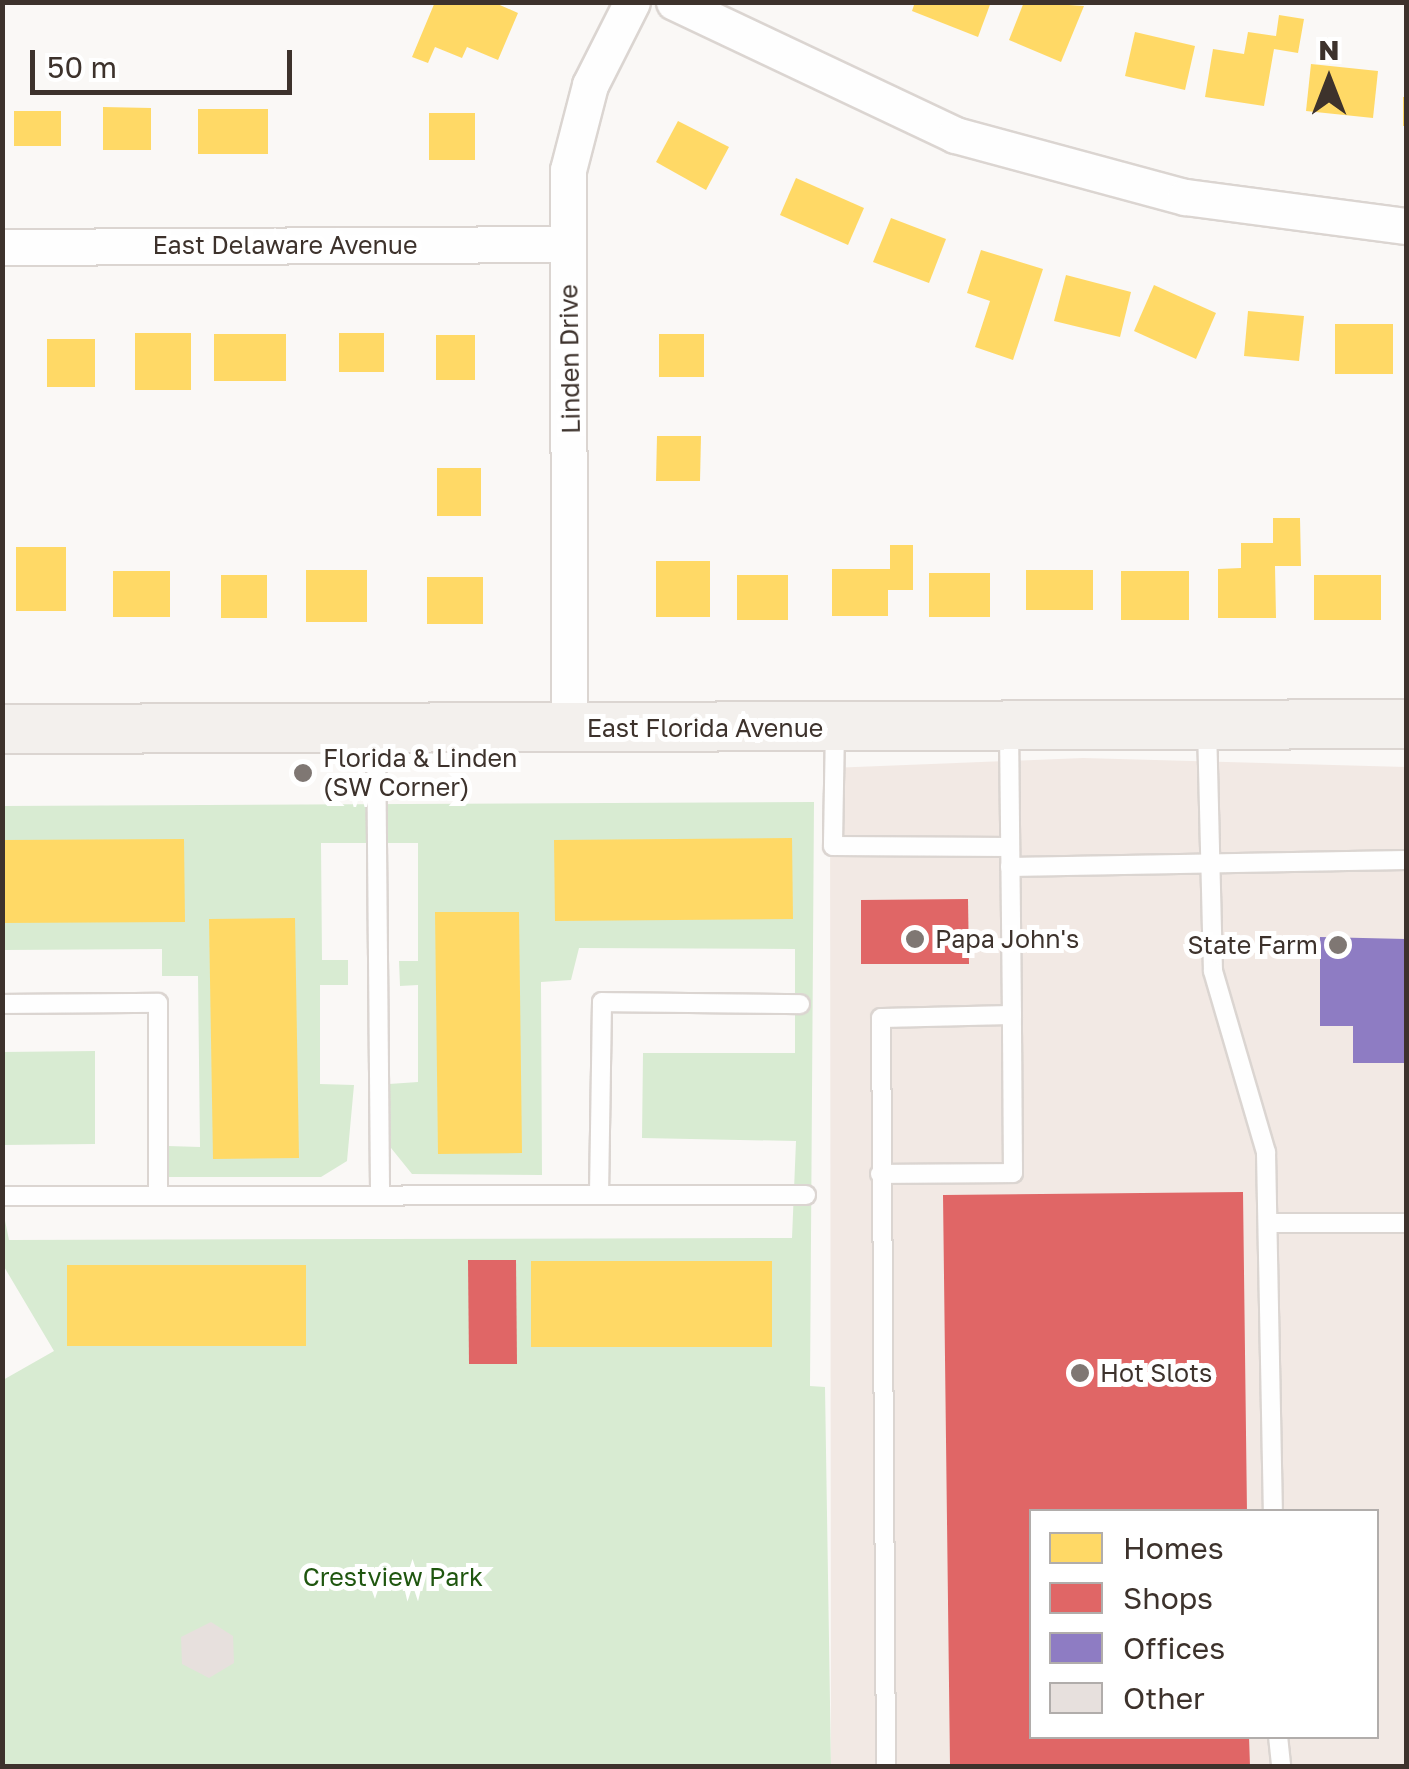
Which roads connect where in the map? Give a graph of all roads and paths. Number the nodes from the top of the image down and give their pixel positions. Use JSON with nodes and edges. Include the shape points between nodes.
{"nodes":[{"id":1,"x":632,"y":2,"type":"edge"},
{"id":2,"x":674,"y":2,"type":"edge"},
{"id":3,"x":1406,"y":226,"type":"edge"},
{"id":4,"x":568,"y":244,"type":"junction"},
{"id":5,"x":2,"y":247,"type":"edge"},
{"id":6,"x":1406,"y":724,"type":"edge"},
{"id":7,"x":1008,"y":726,"type":"junction"},
{"id":8,"x":1208,"y":726,"type":"junction"},
{"id":9,"x":376,"y":728,"type":"junction"},
{"id":10,"x":835,"y":728,"type":"junction"},
{"id":11,"x":569,"y":729,"type":"junction"},
{"id":12,"x":2,"y":730,"type":"edge"},
{"id":13,"x":1010,"y":848,"type":"junction"},
{"id":14,"x":1406,"y":860,"type":"edge"},
{"id":15,"x":1210,"y":866,"type":"junction"},
{"id":16,"x":1010,"y":867,"type":"junction"},
{"id":17,"x":2,"y":1004,"type":"edge"},
{"id":18,"x":800,"y":1004,"type":"dead end"},
{"id":19,"x":1012,"y":1014,"type":"junction"},
{"id":20,"x":880,"y":1174,"type":"junction"},
{"id":21,"x":598,"y":1194,"type":"junction"},
{"id":22,"x":158,"y":1195,"type":"junction"},
{"id":23,"x":380,"y":1195,"type":"junction"},
{"id":24,"x":806,"y":1195,"type":"dead end"},
{"id":25,"x":2,"y":1196,"type":"edge"},
{"id":26,"x":1268,"y":1223,"type":"junction"},
{"id":27,"x":1406,"y":1223,"type":"edge"},
{"id":28,"x":1273,"y":1509,"type":"edge"},
{"id":29,"x":1278,"y":1739,"type":"edge"},
{"id":30,"x":886,"y":1766,"type":"edge"},
{"id":31,"x":1281,"y":1766,"type":"edge"}],
"edges":[{"from":1,"to":4,"type":"street","name":"Linden Drive","via":[[574,131]]},
{"from":2,"to":3,"type":"street","via":[[866,99],[992,146],[1185,197]]},
{"from":4,"to":5,"type":"street","name":"East Delaware Avenue"},
{"from":4,"to":11,"type":"street","name":"Linden Drive"},
{"from":6,"to":8,"type":"main road","name":"East Florida Avenue"},
{"from":7,"to":8,"type":"main road","name":"East Florida Avenue"},
{"from":7,"to":10,"type":"main road","name":"East Florida Avenue"},
{"from":7,"to":13,"type":"lane"},
{"from":8,"to":15,"type":"lane"},
{"from":9,"to":11,"type":"main road","name":"East Florida Avenue"},
{"from":9,"to":12,"type":"main road","name":"East Florida Avenue"},
{"from":9,"to":23,"type":"lane"},
{"from":10,"to":11,"type":"main road","name":"East Florida Avenue"},
{"from":10,"to":13,"type":"lane","via":[[834,846]]},
{"from":13,"to":16,"type":"lane"},
{"from":14,"to":15,"type":"lane"},
{"from":15,"to":16,"type":"lane"},
{"from":15,"to":26,"type":"lane","via":[[1213,971],[1266,1152]]},
{"from":16,"to":19,"type":"lane"},
{"from":17,"to":22,"type":"lane","via":[[158,1003]]},
{"from":18,"to":21,"type":"lane","via":[[602,1002]]},
{"from":19,"to":20,"type":"lane","via":[[880,1018]]},
{"from":19,"to":20,"type":"lane","via":[[1013,1173]]},
{"from":20,"to":30,"type":"lane"},
{"from":21,"to":23,"type":"lane"},
{"from":21,"to":24,"type":"lane"},
{"from":22,"to":23,"type":"lane"},
{"from":22,"to":25,"type":"lane"},
{"from":26,"to":27,"type":"lane"},
{"from":26,"to":28,"type":"lane"},
{"from":29,"to":31,"type":"lane"}]}
